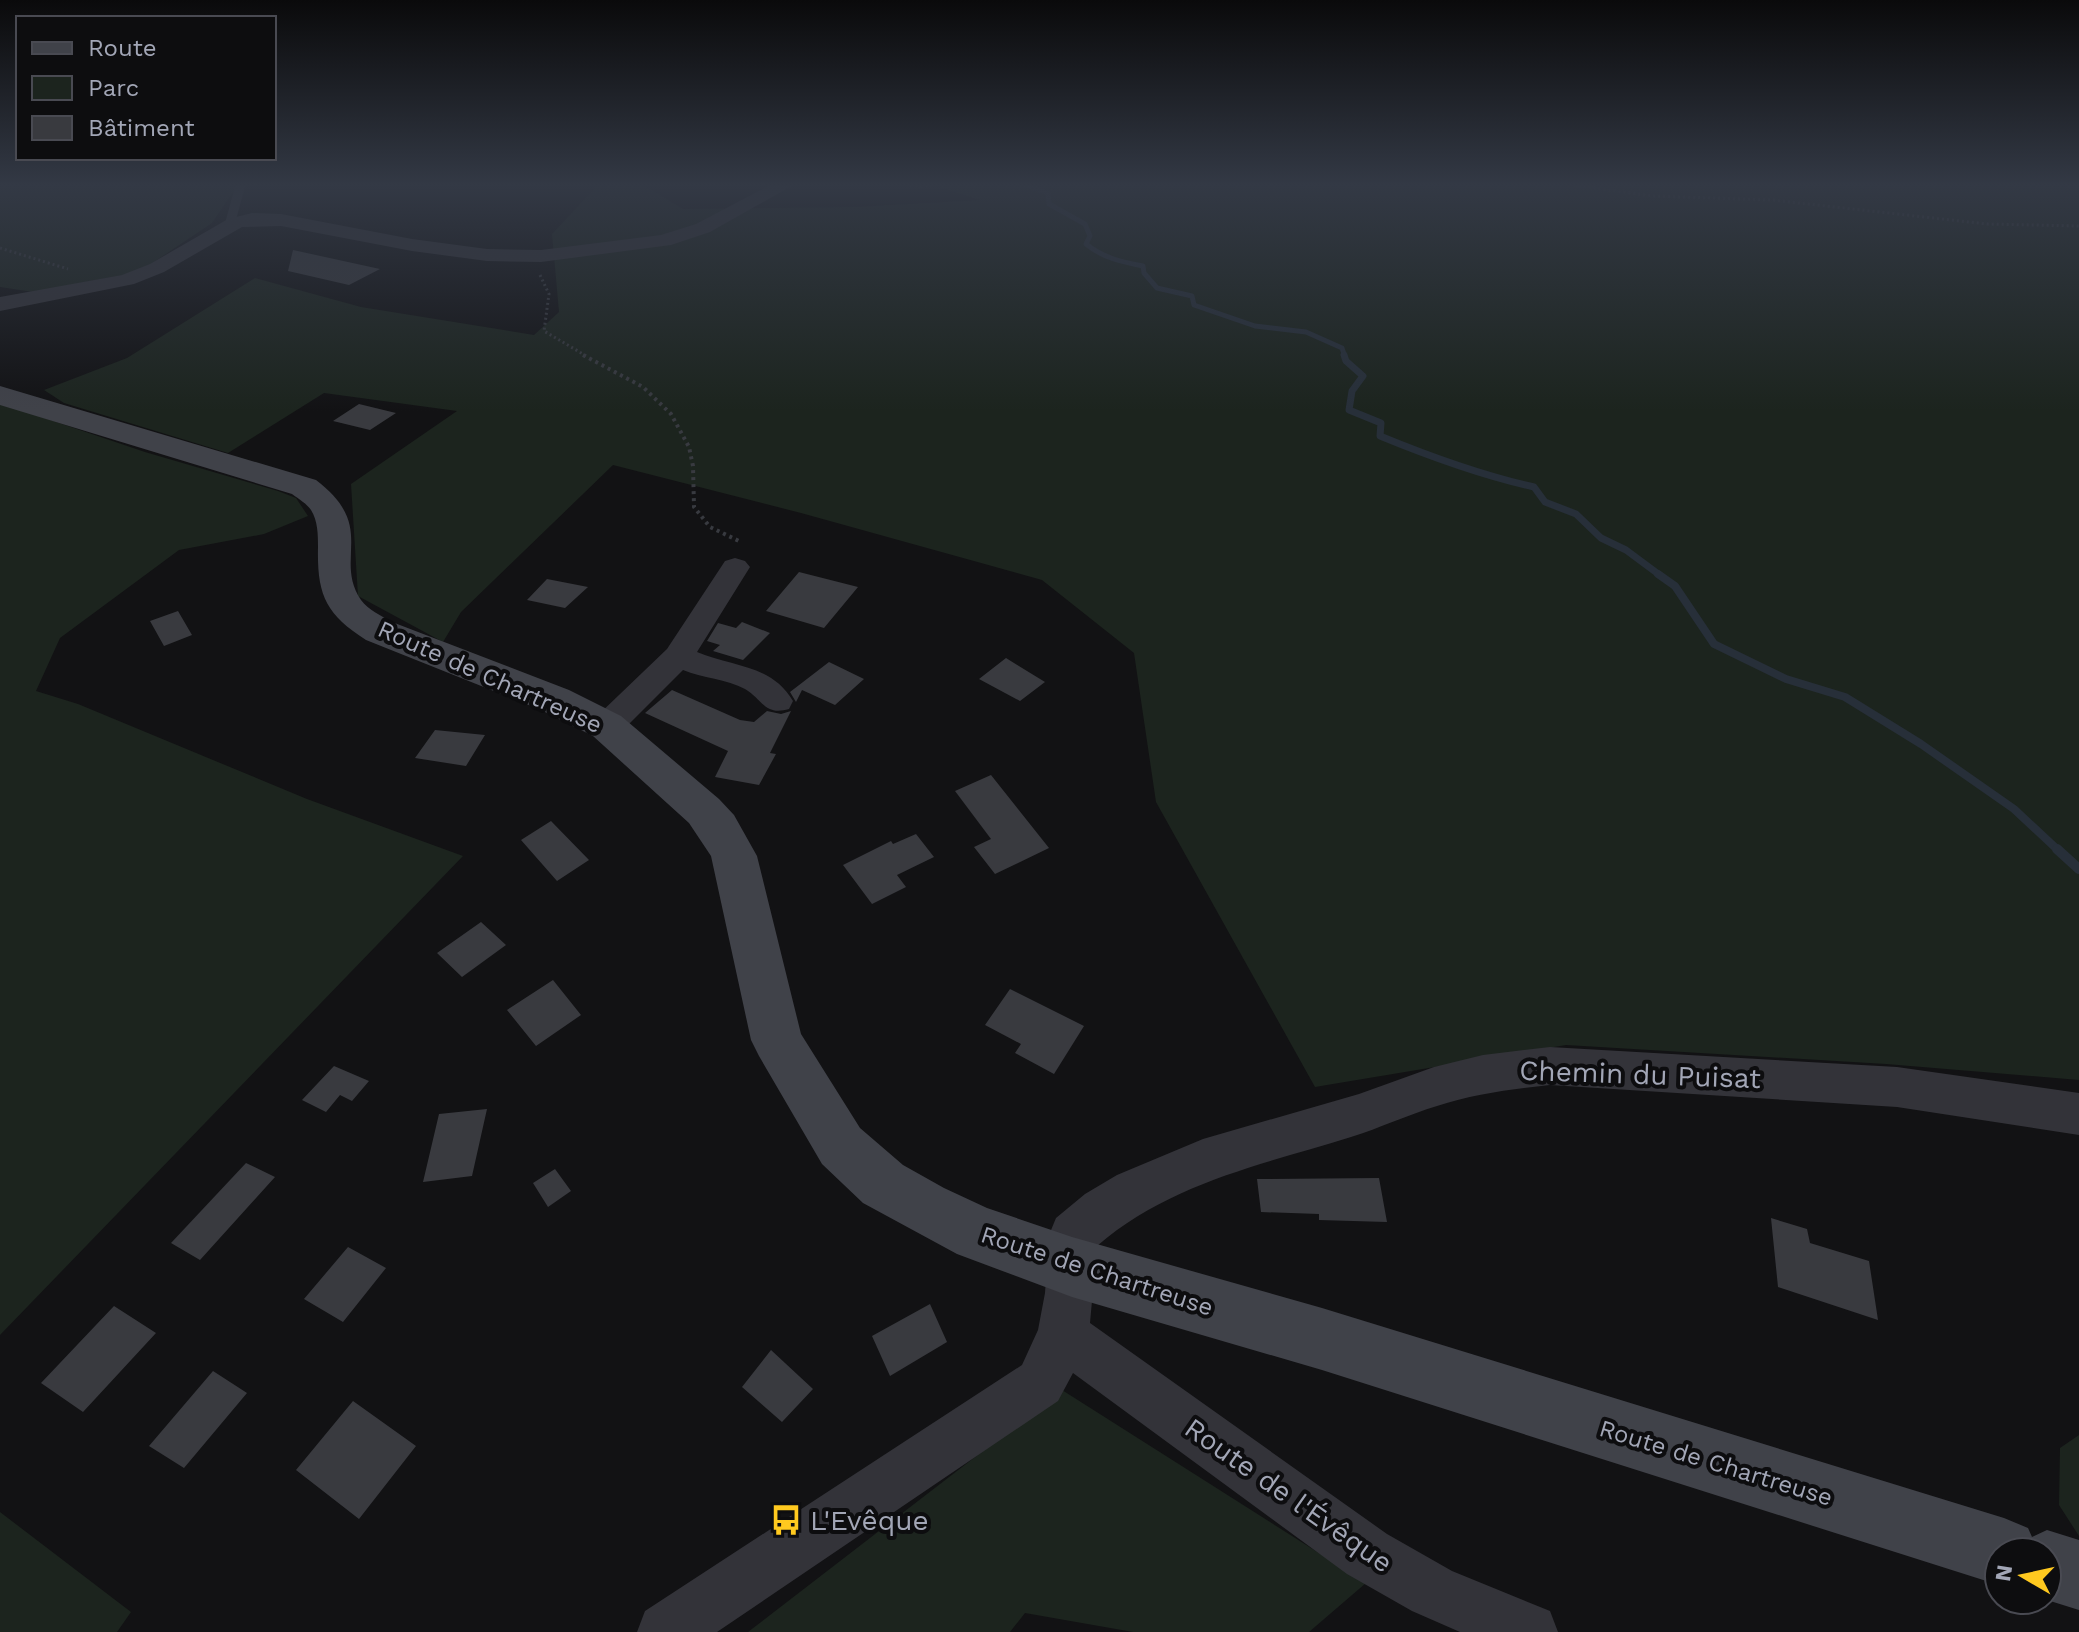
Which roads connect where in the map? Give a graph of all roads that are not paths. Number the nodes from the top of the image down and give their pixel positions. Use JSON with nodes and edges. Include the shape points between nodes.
{"nodes":[{"id":1,"x":173,"y":259,"type":"edge"},
{"id":2,"x":0,"y":304,"type":"edge"},
{"id":3,"x":0,"y":395,"type":"edge"},
{"id":4,"x":735,"y":567,"type":"road end"},
{"id":5,"x":678,"y":656,"type":"junction"},
{"id":6,"x":777,"y":701,"type":"dead end"},
{"id":7,"x":607,"y":726,"type":"junction"},
{"id":8,"x":2079,"y":1114,"type":"edge"},
{"id":9,"x":1072,"y":1267,"type":"junction"},
{"id":10,"x":1064,"y":1335,"type":"junction"},
{"id":11,"x":1983,"y":1545,"type":"edge"},
{"id":12,"x":666,"y":1632,"type":"edge"},
{"id":13,"x":1529,"y":1632,"type":"edge"}],
"edges":[{"from":1,"to":2,"type":"street","via":[[127,280]]},
{"from":3,"to":7,"type":"main road","name":"Route de Chartreuse","via":[[304,487],[333,515],[340,593],[360,618],[379,631]]},
{"from":4,"to":5,"type":"street"},
{"from":5,"to":6,"type":"street","via":[[747,675]]},
{"from":5,"to":7,"type":"street"},
{"from":7,"to":9,"type":"main road","name":"Route de Chartreuse","via":[[718,827],[734,856],[777,1040],[841,1146],[883,1184],[924,1208],[978,1234]]},
{"from":8,"to":9,"type":"street","name":"Chemin du Puisat","via":[[1882,1085],[1550,1066],[1504,1070],[1418,1092],[1156,1180],[1094,1214],[1073,1235]]},
{"from":9,"to":10,"type":"street"},
{"from":9,"to":11,"type":"main road","name":"Route de Chartreuse","via":[[1322,1339]]},
{"from":10,"to":12,"type":"street","via":[[1040,1383]]},
{"from":10,"to":13,"type":"street","name":"Route de l'Évêque","via":[[1367,1554],[1432,1591]]}]}
